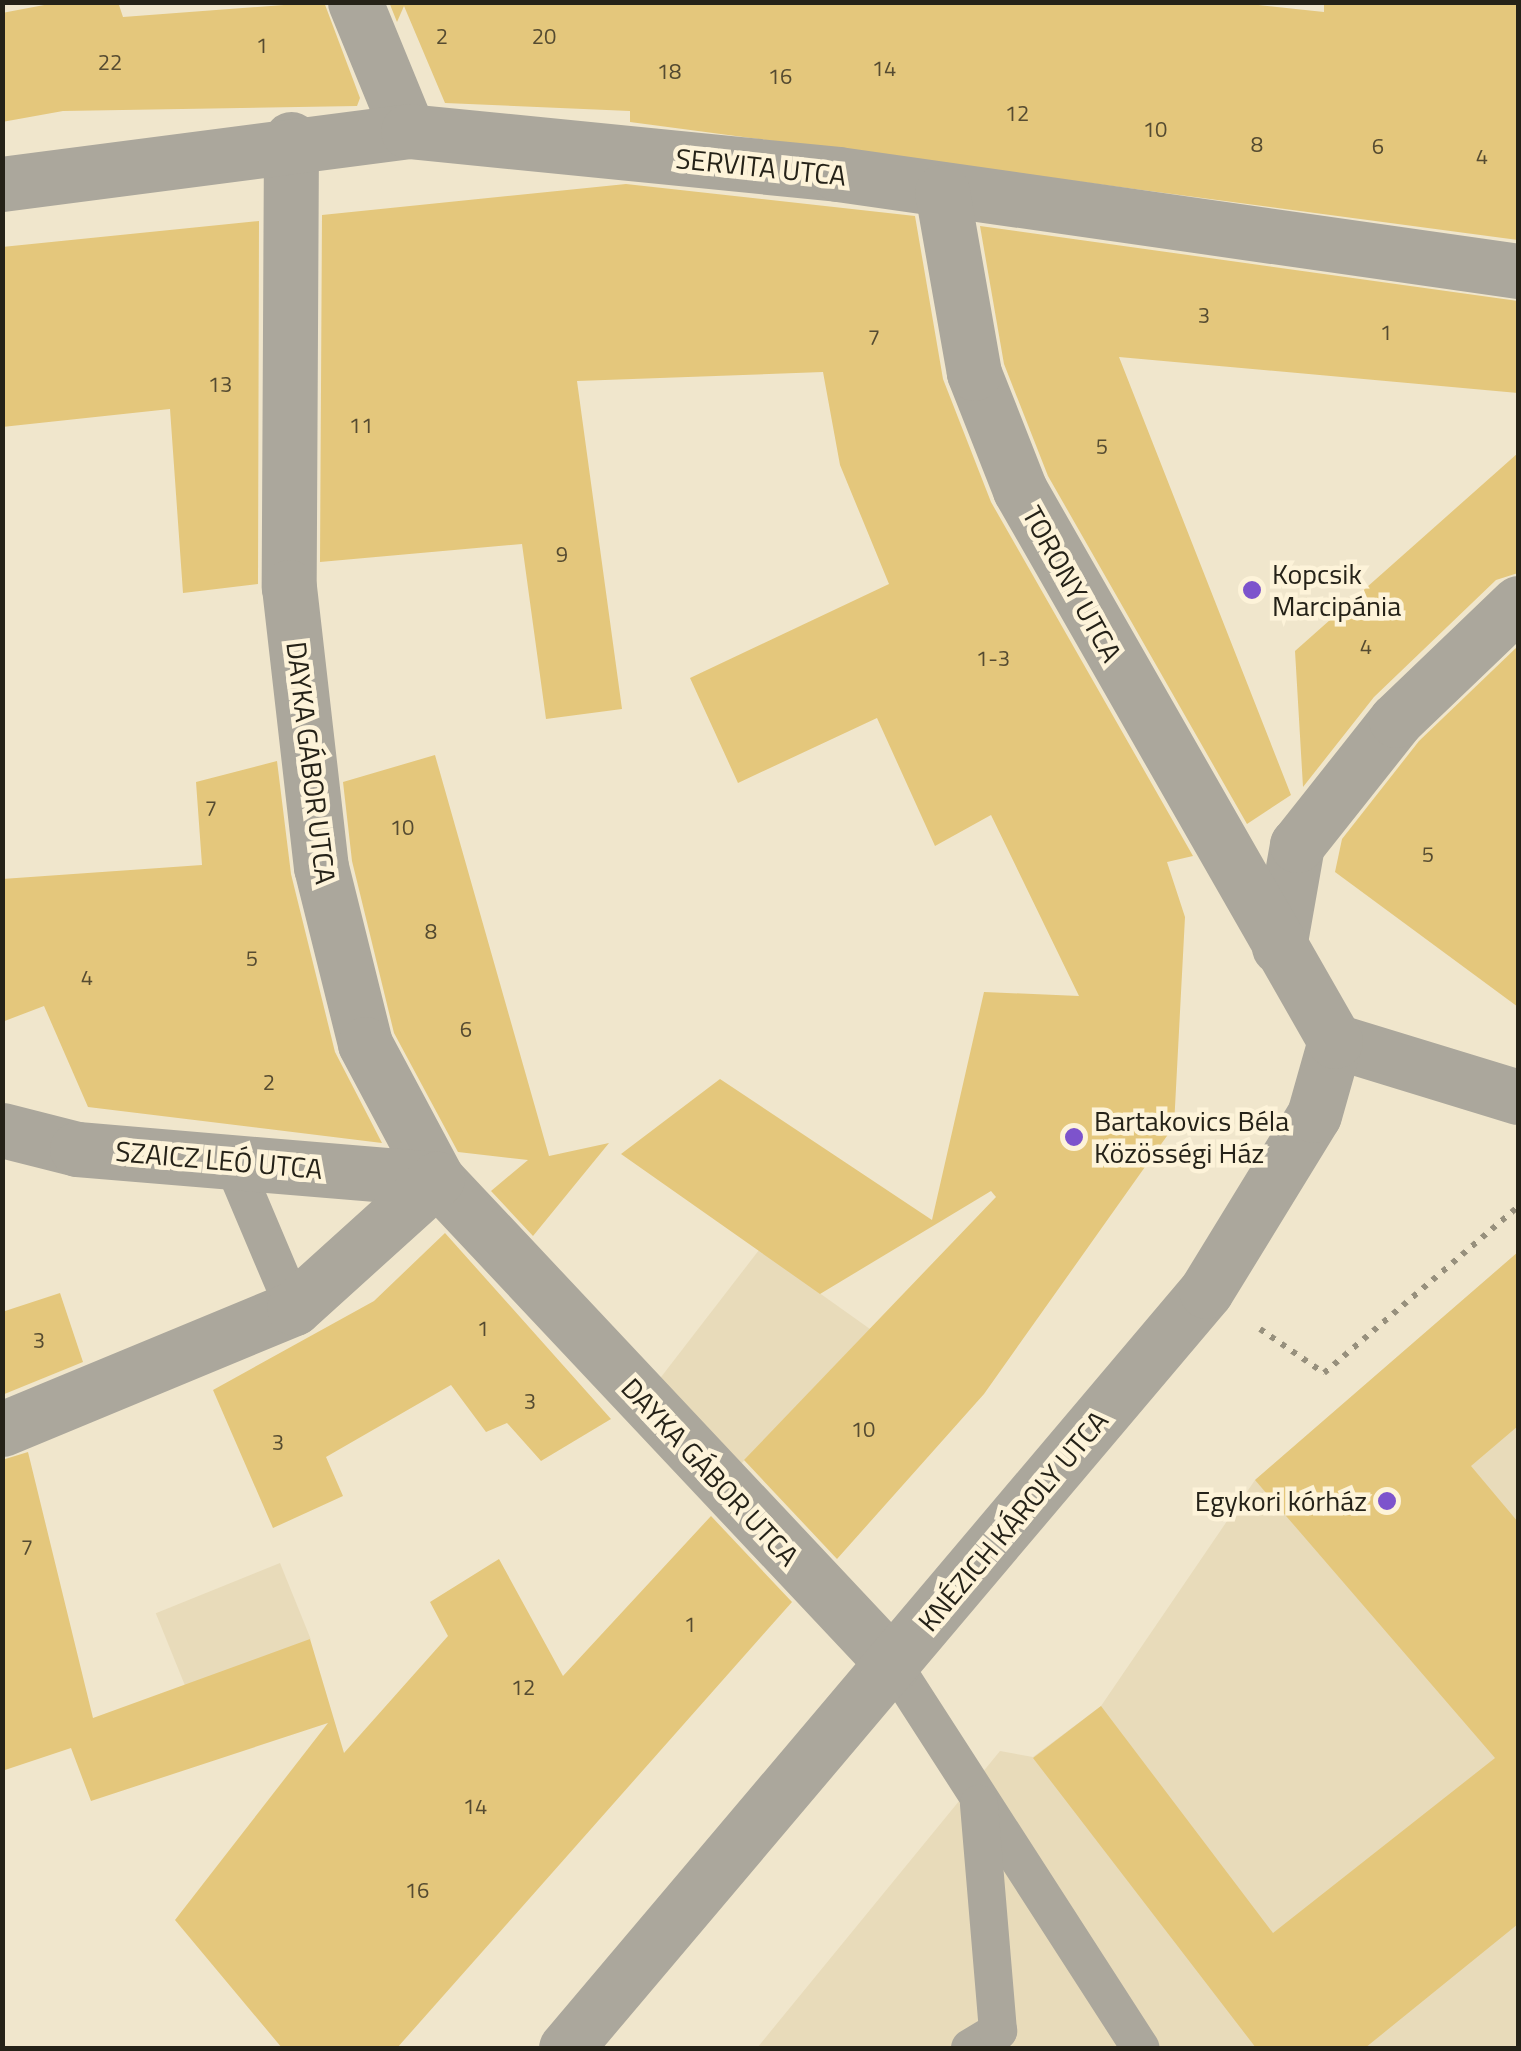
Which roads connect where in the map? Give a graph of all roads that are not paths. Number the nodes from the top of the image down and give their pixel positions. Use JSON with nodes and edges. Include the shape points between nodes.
{"nodes":[{"id":1,"x":355,"y":2,"type":"edge"},
{"id":2,"x":408,"y":131,"type":"junction"},
{"id":3,"x":292,"y":140,"type":"junction"},
{"id":4,"x":2,"y":184,"type":"edge"},
{"id":5,"x":942,"y":192,"type":"junction"},
{"id":6,"x":1518,"y":272,"type":"edge"},
{"id":7,"x":1518,"y":604,"type":"edge"},
{"id":8,"x":1279,"y":947,"type":"junction"},
{"id":9,"x":1335,"y":1041,"type":"junction"},
{"id":10,"x":1518,"y":1097,"type":"edge"},
{"id":11,"x":2,"y":1130,"type":"edge"},
{"id":12,"x":232,"y":1161,"type":"junction"},
{"id":13,"x":436,"y":1179,"type":"junction"},
{"id":14,"x":294,"y":1308,"type":"junction"},
{"id":15,"x":2,"y":1429,"type":"edge"},
{"id":16,"x":893,"y":1664,"type":"junction"},
{"id":17,"x":978,"y":1796,"type":"junction"},
{"id":18,"x":566,"y":2048,"type":"edge"},
{"id":19,"x":970,"y":2048,"type":"edge"},
{"id":20,"x":1140,"y":2048,"type":"edge"}],
"edges":[{"from":1,"to":2,"type":"street"},
{"from":2,"to":3,"type":"street","name":"SERVITA UTCA"},
{"from":2,"to":5,"type":"street","name":"SERVITA UTCA"},
{"from":3,"to":4,"type":"street","name":"SERVITA UTCA"},
{"from":3,"to":13,"type":"street","name":"DAYKA GÁBOR UTCA","via":[[289,587],[321,867],[365,1044]]},
{"from":5,"to":6,"type":"street","name":"SERVITA UTCA"},
{"from":5,"to":8,"type":"street","name":"TORONY UTCA","via":[[974,373],[1020,490]]},
{"from":7,"to":8,"type":"street","via":[[1396,720],[1296,845]]},
{"from":8,"to":9,"type":"street"},
{"from":9,"to":10,"type":"street"},
{"from":9,"to":16,"type":"street","name":"KNÉZICH KÁROLY UTCA","via":[[1314,1115],[1206,1291]]},
{"from":11,"to":12,"type":"street","name":"SZAICZ LEÓ UTCA","via":[[77,1149]]},
{"from":12,"to":13,"type":"street","name":"SZAICZ LEÓ UTCA"},
{"from":12,"to":14,"type":"lane"},
{"from":13,"to":14,"type":"street"},
{"from":13,"to":16,"type":"street","name":"DAYKA GÁBOR UTCA"},
{"from":14,"to":15,"type":"street"},
{"from":16,"to":17,"type":"lane"},
{"from":16,"to":18,"type":"street","name":"KNÉZICH KÁROLY UTCA"},
{"from":17,"to":19,"type":"lane","via":[[998,2030]]},
{"from":17,"to":20,"type":"lane"}]}
